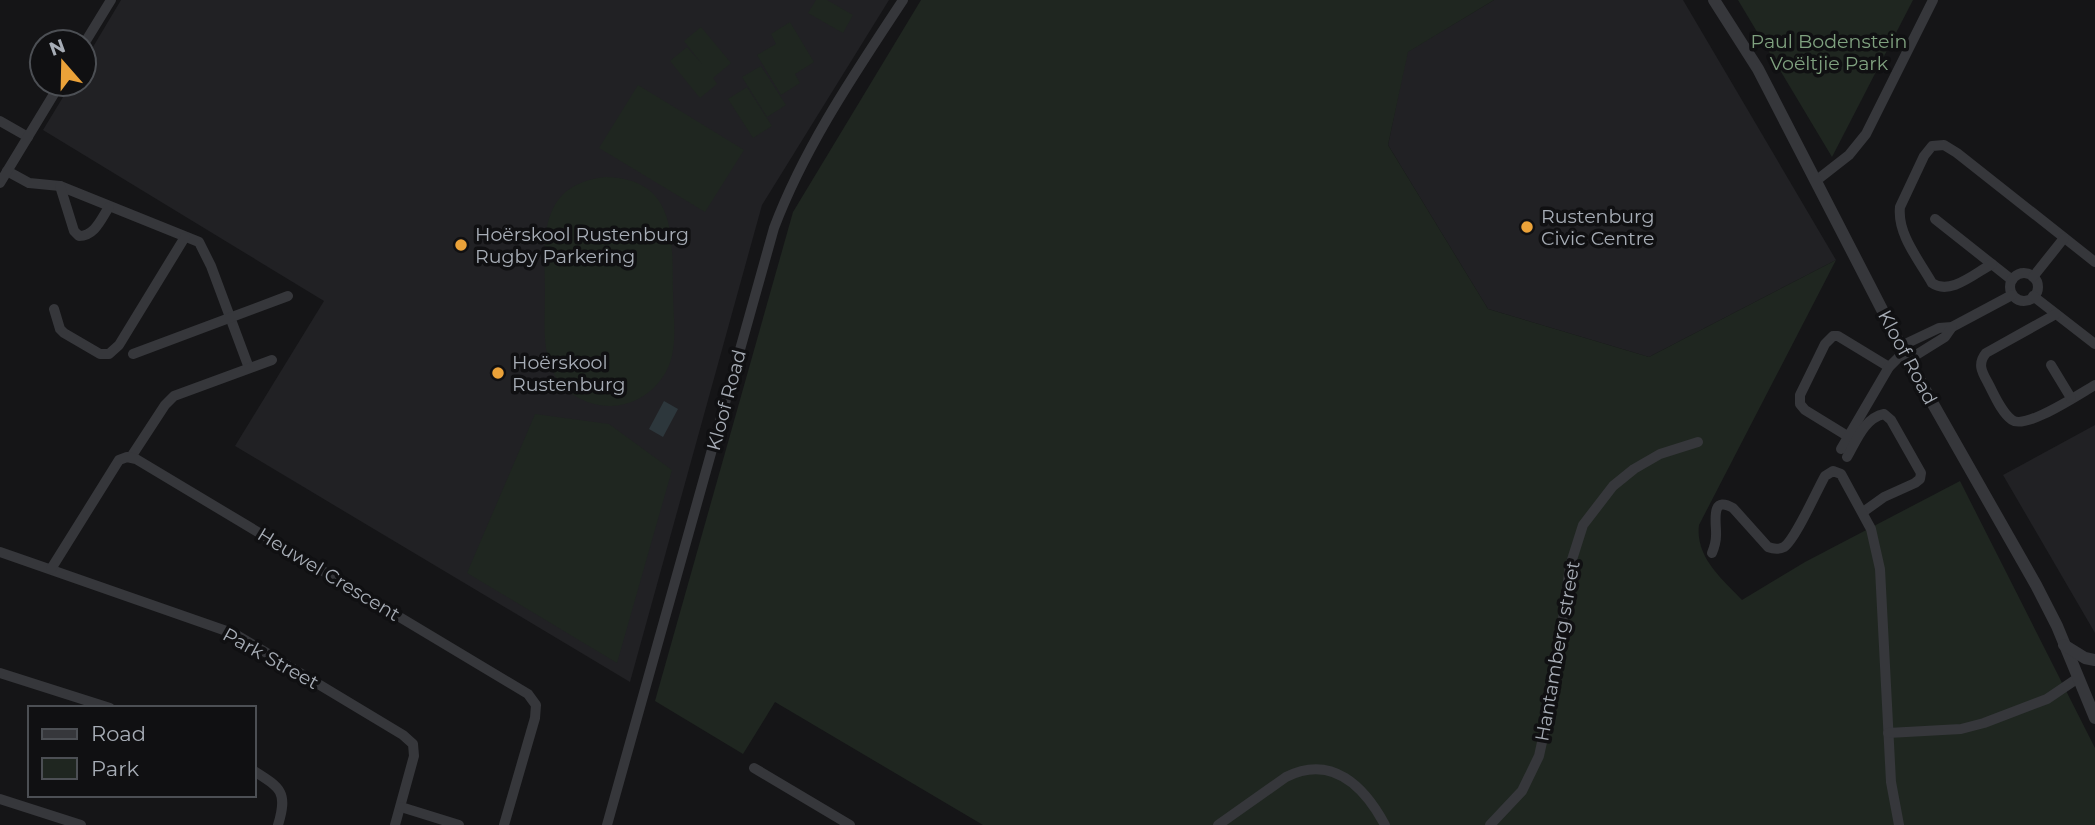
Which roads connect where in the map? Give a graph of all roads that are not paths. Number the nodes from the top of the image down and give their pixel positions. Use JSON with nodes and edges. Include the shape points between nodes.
{"nodes":[{"id":1,"x":111,"y":0,"type":"edge"},
{"id":2,"x":903,"y":0,"type":"edge"},
{"id":3,"x":1714,"y":0,"type":"edge"},
{"id":4,"x":1933,"y":0,"type":"edge"},
{"id":5,"x":94,"y":28,"type":"edge"},
{"id":6,"x":52,"y":98,"type":"edge"},
{"id":7,"x":0,"y":121,"type":"edge"},
{"id":8,"x":28,"y":137,"type":"junction"},
{"id":9,"x":7,"y":171,"type":"junction"},
{"id":10,"x":1817,"y":180,"type":"junction"},
{"id":11,"x":0,"y":183,"type":"edge"},
{"id":12,"x":60,"y":186,"type":"junction"},
{"id":13,"x":109,"y":207,"type":"junction"},
{"id":14,"x":1935,"y":219,"type":"dead end"},
{"id":15,"x":186,"y":237,"type":"junction"},
{"id":16,"x":2064,"y":238,"type":"junction"},
{"id":17,"x":2095,"y":262,"type":"edge"},
{"id":18,"x":1992,"y":264,"type":"junction"},
{"id":19,"x":2033,"y":276,"type":"junction"},
{"id":20,"x":2012,"y":280,"type":"junction"},
{"id":21,"x":2012,"y":295,"type":"junction"},
{"id":22,"x":288,"y":296,"type":"dead end"},
{"id":23,"x":2034,"y":296,"type":"junction"},
{"id":24,"x":54,"y":309,"type":"dead end"},
{"id":25,"x":2056,"y":314,"type":"junction"},
{"id":26,"x":230,"y":317,"type":"junction"},
{"id":27,"x":1952,"y":327,"type":"junction"},
{"id":28,"x":2095,"y":344,"type":"edge"},
{"id":29,"x":1904,"y":353,"type":"junction"},
{"id":30,"x":133,"y":354,"type":"dead end"},
{"id":31,"x":272,"y":360,"type":"dead end"},
{"id":32,"x":2051,"y":365,"type":"dead end"},
{"id":33,"x":1889,"y":367,"type":"junction"},
{"id":34,"x":249,"y":368,"type":"junction"},
{"id":35,"x":2095,"y":385,"type":"edge"},
{"id":36,"x":2071,"y":398,"type":"junction"},
{"id":37,"x":1849,"y":437,"type":"junction"},
{"id":38,"x":1698,"y":442,"type":"dead end"},
{"id":39,"x":131,"y":457,"type":"junction"},
{"id":40,"x":1863,"y":512,"type":"junction"},
{"id":41,"x":0,"y":552,"type":"edge"},
{"id":42,"x":1712,"y":553,"type":"dead end"},
{"id":43,"x":51,"y":569,"type":"junction"},
{"id":44,"x":2064,"y":645,"type":"junction"},
{"id":45,"x":2095,"y":660,"type":"edge"},
{"id":46,"x":0,"y":673,"type":"edge"},
{"id":47,"x":2078,"y":678,"type":"junction"},
{"id":48,"x":2093,"y":705,"type":"edge"},
{"id":49,"x":104,"y":706,"type":"edge"},
{"id":50,"x":1888,"y":733,"type":"junction"},
{"id":51,"x":754,"y":768,"type":"dead end"},
{"id":52,"x":256,"y":772,"type":"edge"},
{"id":53,"x":0,"y":799,"type":"edge"},
{"id":54,"x":401,"y":807,"type":"junction"},
{"id":55,"x":80,"y":825,"type":"edge"},
{"id":56,"x":278,"y":825,"type":"edge"},
{"id":57,"x":395,"y":825,"type":"edge"},
{"id":58,"x":458,"y":825,"type":"edge"},
{"id":59,"x":504,"y":825,"type":"edge"},
{"id":60,"x":607,"y":825,"type":"edge"},
{"id":61,"x":850,"y":825,"type":"edge"},
{"id":62,"x":1218,"y":825,"type":"edge"},
{"id":63,"x":1385,"y":825,"type":"edge"},
{"id":64,"x":1490,"y":825,"type":"edge"},
{"id":65,"x":1899,"y":825,"type":"edge"}],
"edges":[{"from":1,"to":5,"type":"street"},
{"from":2,"to":60,"type":"street","name":"Kloof Road","via":[[802,163],[774,228]]},
{"from":3,"to":10,"type":"street","name":"Kloof Road","via":[[1758,69]]},
{"from":4,"to":10,"type":"street","via":[[1866,134],[1849,155]]},
{"from":6,"to":8,"type":"street"},
{"from":7,"to":8,"type":"street"},
{"from":8,"to":9,"type":"street"},
{"from":9,"to":11,"type":"street"},
{"from":9,"to":12,"type":"street","via":[[29,183]]},
{"from":10,"to":29,"type":"street","name":"Kloof Road"},
{"from":12,"to":13,"type":"street"},
{"from":12,"to":13,"type":"street","via":[[79,236],[95,229]]},
{"from":13,"to":15,"type":"street"},
{"from":14,"to":18,"type":"street"},
{"from":15,"to":24,"type":"street","via":[[109,354],[100,354],[64,333]]},
{"from":15,"to":26,"type":"street","via":[[202,247]]},
{"from":16,"to":17,"type":"street"},
{"from":16,"to":18,"type":"street","via":[[1957,153],[1944,145],[1932,146],[1900,207],[1904,233],[1938,287],[1951,287]]},
{"from":16,"to":19,"type":"street"},
{"from":18,"to":20,"type":"street"},
{"from":19,"to":20,"type":"street","via":[[2021,274]]},
{"from":19,"to":23,"type":"street"},
{"from":20,"to":21,"type":"street"},
{"from":21,"to":23,"type":"street","via":[[2023,300]]},
{"from":21,"to":27,"type":"street"},
{"from":22,"to":26,"type":"street"},
{"from":23,"to":25,"type":"street"},
{"from":25,"to":28,"type":"street"},
{"from":25,"to":36,"type":"street","via":[[1986,353],[1980,367],[2013,421],[2025,423]]},
{"from":26,"to":30,"type":"street"},
{"from":26,"to":34,"type":"street"},
{"from":27,"to":29,"type":"street","via":[[1940,327]]},
{"from":27,"to":29,"type":"street","via":[[1945,338]]},
{"from":29,"to":33,"type":"street"},
{"from":29,"to":44,"type":"street","name":"Kloof Road","via":[[2036,585]]},
{"from":31,"to":34,"type":"street"},
{"from":32,"to":36,"type":"street"},
{"from":33,"to":37,"type":"street"},
{"from":33,"to":37,"type":"street","via":[[1838,336],[1825,344],[1800,394],[1800,404]]},
{"from":34,"to":39,"type":"street","via":[[174,396]]},
{"from":35,"to":36,"type":"street"},
{"from":37,"to":40,"type":"street","via":[[1844,453],[1869,421],[1884,414],[1921,473],[1915,483]]},
{"from":38,"to":64,"type":"street","name":"Hantamberg street","via":[[1660,454],[1634,469],[1614,485],[1583,525],[1570,566],[1554,687],[1539,756],[1522,791]]},
{"from":39,"to":43,"type":"street","via":[[122,458],[115,466]]},
{"from":39,"to":59,"type":"street","name":"Heuwel Crescent","via":[[528,694],[536,705],[536,718]]},
{"from":40,"to":42,"type":"street","via":[[1841,474],[1833,471],[1825,476],[1786,546],[1768,547],[1733,508],[1722,505],[1715,513],[1717,536]]},
{"from":40,"to":50,"type":"street","via":[[1880,569]]},
{"from":41,"to":43,"type":"street","name":"Park Street"},
{"from":43,"to":54,"type":"street","name":"Park Street","via":[[236,634],[403,735],[413,744],[414,756]]},
{"from":44,"to":45,"type":"street"},
{"from":44,"to":47,"type":"street","name":"Kloof Road"},
{"from":46,"to":49,"type":"street"},
{"from":47,"to":48,"type":"street","name":"Kloof Road"},
{"from":47,"to":50,"type":"street","via":[[2047,699],[1984,723]]},
{"from":50,"to":65,"type":"street"},
{"from":51,"to":61,"type":"street"},
{"from":52,"to":56,"type":"street","via":[[281,791]]},
{"from":53,"to":55,"type":"street"},
{"from":54,"to":57,"type":"street","name":"Park Street"},
{"from":54,"to":58,"type":"street"},
{"from":62,"to":63,"type":"street","via":[[1286,777],[1322,768],[1345,777]]}]}
